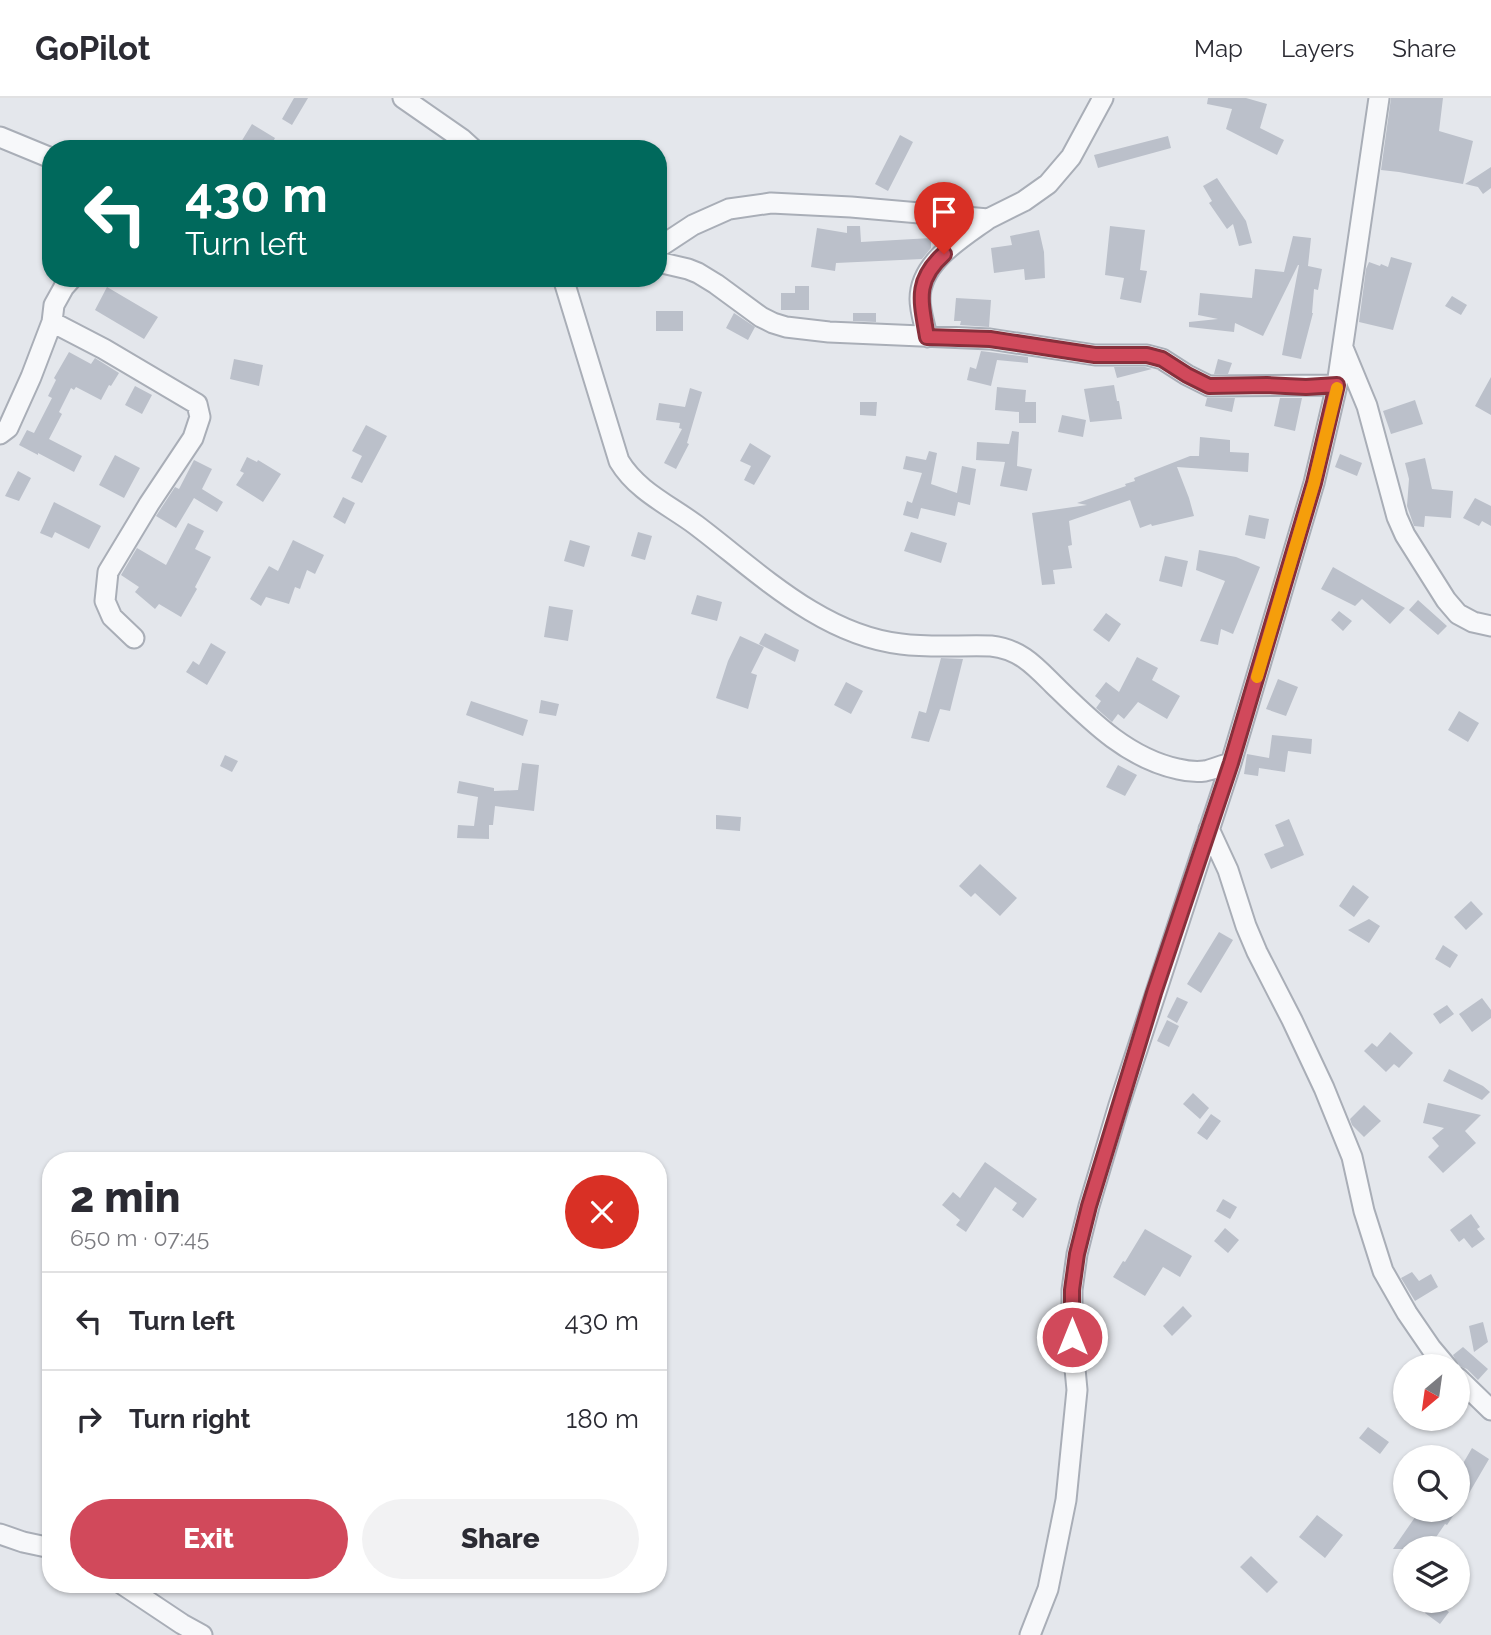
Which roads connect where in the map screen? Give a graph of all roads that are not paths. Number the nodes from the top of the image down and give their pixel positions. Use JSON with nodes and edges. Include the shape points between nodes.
{"nodes":[{"id":1,"x":403,"y":98,"type":"edge"},
{"id":2,"x":1103,"y":98,"type":"edge"},
{"id":3,"x":1379,"y":98,"type":"edge"},
{"id":4,"x":0,"y":137,"type":"edge"},
{"id":5,"x":463,"y":140,"type":"edge"},
{"id":6,"x":42,"y":154,"type":"edge"},
{"id":7,"x":988,"y":219,"type":"junction"},
{"id":8,"x":667,"y":242,"type":"edge"},
{"id":9,"x":667,"y":264,"type":"edge"},
{"id":10,"x":64,"y":287,"type":"edge"},
{"id":11,"x":566,"y":287,"type":"edge"},
{"id":12,"x":52,"y":322,"type":"junction"},
{"id":13,"x":927,"y":337,"type":"junction"},
{"id":14,"x":1342,"y":346,"type":"junction"},
{"id":15,"x":1337,"y":385,"type":"junction"},
{"id":16,"x":0,"y":434,"type":"edge"},
{"id":17,"x":1491,"y":626,"type":"edge"},
{"id":18,"x":134,"y":638,"type":"dead end"},
{"id":19,"x":1231,"y":763,"type":"junction"},
{"id":20,"x":1209,"y":829,"type":"junction"},
{"id":21,"x":1436,"y":1354,"type":"edge"},
{"id":22,"x":1470,"y":1390,"type":"edge"},
{"id":23,"x":1491,"y":1410,"type":"edge"},
{"id":24,"x":0,"y":1534,"type":"edge"},
{"id":25,"x":42,"y":1546,"type":"edge"},
{"id":26,"x":136,"y":1593,"type":"edge"},
{"id":27,"x":202,"y":1635,"type":"edge"},
{"id":28,"x":1030,"y":1635,"type":"edge"}],
"edges":[{"from":1,"to":5,"type":"street"},
{"from":2,"to":7,"type":"street","via":[[1071,157],[1048,184]]},
{"from":3,"to":14,"type":"street"},
{"from":4,"to":6,"type":"street"},
{"from":7,"to":8,"type":"street","via":[[771,203],[729,209]]},
{"from":7,"to":13,"type":"street","via":[[928,272],[920,300]]},
{"from":9,"to":13,"type":"street","via":[[698,273],[773,323],[829,332]]},
{"from":10,"to":12,"type":"street","via":[[54,305]]},
{"from":11,"to":19,"type":"street","via":[[624,469],[643,489],[774,587],[840,627],[875,639],[1013,650],[1106,734],[1149,760],[1203,771]]},
{"from":12,"to":16,"type":"street","via":[[8,428]]},
{"from":12,"to":18,"type":"street","via":[[197,404],[200,417],[193,438],[108,572],[106,601],[112,617]]},
{"from":13,"to":15,"type":"street","via":[[990,339],[1095,355],[1147,355],[1209,386]]},
{"from":14,"to":15,"type":"street"},
{"from":14,"to":17,"type":"street","via":[[1367,406],[1405,535],[1458,614]]},
{"from":15,"to":19,"type":"street","via":[[1314,483]]},
{"from":19,"to":20,"type":"street"},
{"from":20,"to":21,"type":"street","via":[[1257,952],[1324,1088],[1352,1157],[1383,1271]]},
{"from":20,"to":28,"type":"street","via":[[1119,1105],[1077,1254],[1072,1337],[1077,1390],[1066,1500],[1048,1589]]},
{"from":22,"to":23,"type":"street"},
{"from":24,"to":25,"type":"street"},
{"from":26,"to":27,"type":"street"}]}
